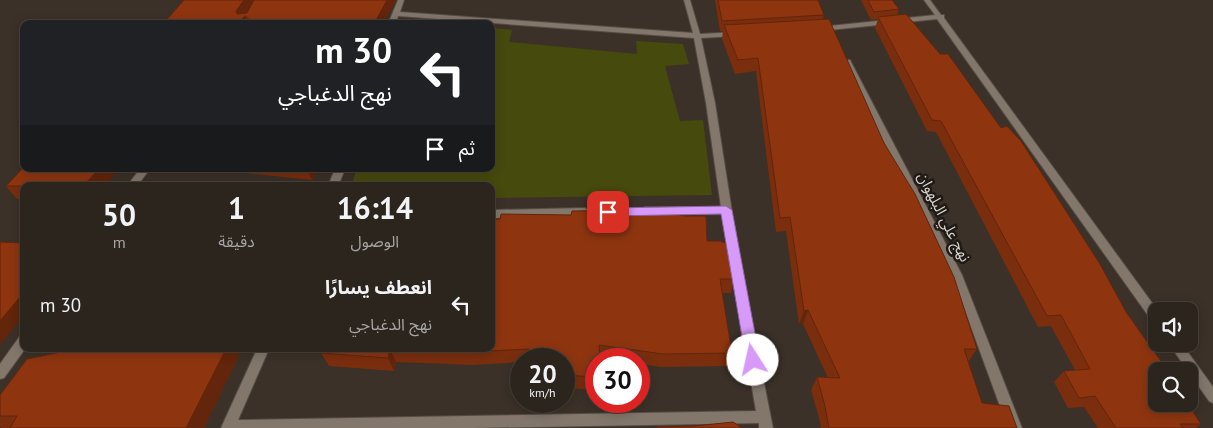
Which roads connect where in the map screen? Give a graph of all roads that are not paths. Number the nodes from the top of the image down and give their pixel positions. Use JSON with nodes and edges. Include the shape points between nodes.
{"nodes":[{"id":1,"x":401,"y":0,"type":"edge"},
{"id":2,"x":687,"y":0,"type":"edge"},
{"id":3,"x":927,"y":0,"type":"edge"},
{"id":4,"x":395,"y":14,"type":"junction"},
{"id":5,"x":941,"y":17,"type":"junction"},
{"id":6,"x":393,"y":20,"type":"edge"},
{"id":7,"x":478,"y":20,"type":"edge"},
{"id":8,"x":495,"y":21,"type":"edge"},
{"id":9,"x":811,"y":29,"type":"edge"},
{"id":10,"x":746,"y":33,"type":"edge"},
{"id":11,"x":699,"y":36,"type":"junction"},
{"id":12,"x":843,"y":54,"type":"edge"},
{"id":13,"x":143,"y":172,"type":"edge"},
{"id":14,"x":135,"y":182,"type":"edge"},
{"id":15,"x":726,"y":210,"type":"junction"},
{"id":16,"x":599,"y":212,"type":"edge"},
{"id":17,"x":638,"y":212,"type":"edge"},
{"id":18,"x":495,"y":214,"type":"edge"},
{"id":19,"x":1148,"y":307,"type":"edge"},
{"id":20,"x":20,"y":346,"type":"edge"},
{"id":21,"x":262,"y":352,"type":"edge"},
{"id":22,"x":1181,"y":352,"type":"edge"},
{"id":23,"x":0,"y":374,"type":"edge"},
{"id":24,"x":1213,"y":397,"type":"edge"},
{"id":25,"x":765,"y":422,"type":"edge"},
{"id":26,"x":229,"y":427,"type":"edge"},
{"id":27,"x":1015,"y":428,"type":"edge"}],
"edges":[{"from":1,"to":4,"type":"street"},
{"from":2,"to":11,"type":"street"},
{"from":3,"to":5,"type":"street"},
{"from":4,"to":6,"type":"street"},
{"from":4,"to":7,"type":"street"},
{"from":5,"to":9,"type":"street","via":[[832,32]]},
{"from":5,"to":19,"type":"street"},
{"from":8,"to":11,"type":"street"},
{"from":10,"to":11,"type":"street"},
{"from":11,"to":15,"type":"street"},
{"from":12,"to":27,"type":"street","name":"نهج علي البلهوان","via":[[957,275]]},
{"from":13,"to":14,"type":"street"},
{"from":15,"to":17,"type":"street"},
{"from":15,"to":25,"type":"street"},
{"from":16,"to":18,"type":"street"},
{"from":20,"to":23,"type":"street"},
{"from":21,"to":26,"type":"street"},
{"from":22,"to":24,"type":"street"},
{"from":25,"to":26,"type":"street"}]}
